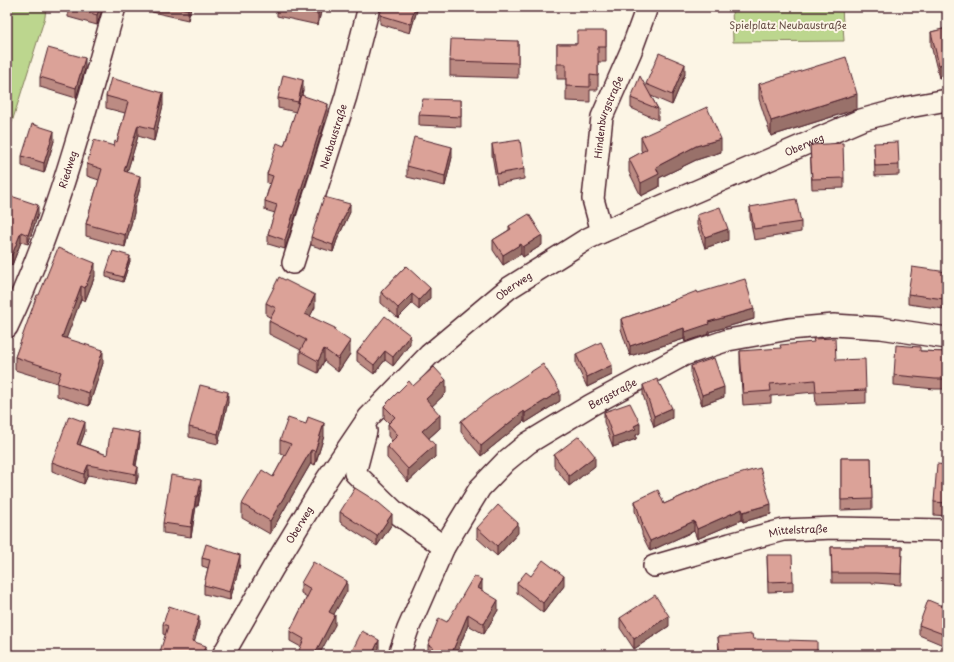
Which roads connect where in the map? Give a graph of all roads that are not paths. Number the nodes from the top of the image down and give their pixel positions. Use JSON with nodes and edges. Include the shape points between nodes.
{"nodes":[{"id":1,"x":115,"y":7,"type":"edge"},
{"id":2,"x":369,"y":7,"type":"edge"},
{"id":3,"x":647,"y":7,"type":"edge"},
{"id":4,"x":947,"y":100,"type":"edge"},
{"id":5,"x":602,"y":232,"type":"junction"},
{"id":6,"x":293,"y":263,"type":"dead end"},
{"id":7,"x":7,"y":327,"type":"edge"},
{"id":8,"x":947,"y":338,"type":"edge"},
{"id":9,"x":369,"y":417,"type":"junction"},
{"id":10,"x":947,"y":530,"type":"edge"},
{"id":11,"x":444,"y":547,"type":"junction"},
{"id":12,"x":654,"y":566,"type":"dead end"},
{"id":13,"x":223,"y":655,"type":"edge"},
{"id":14,"x":399,"y":655,"type":"edge"}],
"edges":[{"from":1,"to":7,"type":"street","name":"Riedweg","via":[[68,170],[43,242]]},
{"from":2,"to":6,"type":"street","name":"Neubaustraße","via":[[344,104]]},
{"from":3,"to":5,"type":"street","name":"Hindenburgstraße","via":[[632,51],[602,117],[593,199]]},
{"from":4,"to":5,"type":"street","name":"Oberweg","via":[[861,120]]},
{"from":5,"to":9,"type":"street","name":"Oberweg","via":[[509,288],[429,355]]},
{"from":8,"to":11,"type":"street","name":"Bergstraße","via":[[881,328],[834,325],[789,329],[728,340],[684,355],[573,416],[506,461],[480,488]]},
{"from":9,"to":11,"type":"street","via":[[356,473],[394,511]]},
{"from":9,"to":13,"type":"street","name":"Oberweg","via":[[323,486]]},
{"from":10,"to":12,"type":"street","name":"Mittelstraße","via":[[784,530]]},
{"from":11,"to":14,"type":"street","name":"Bergstraße"}]}
